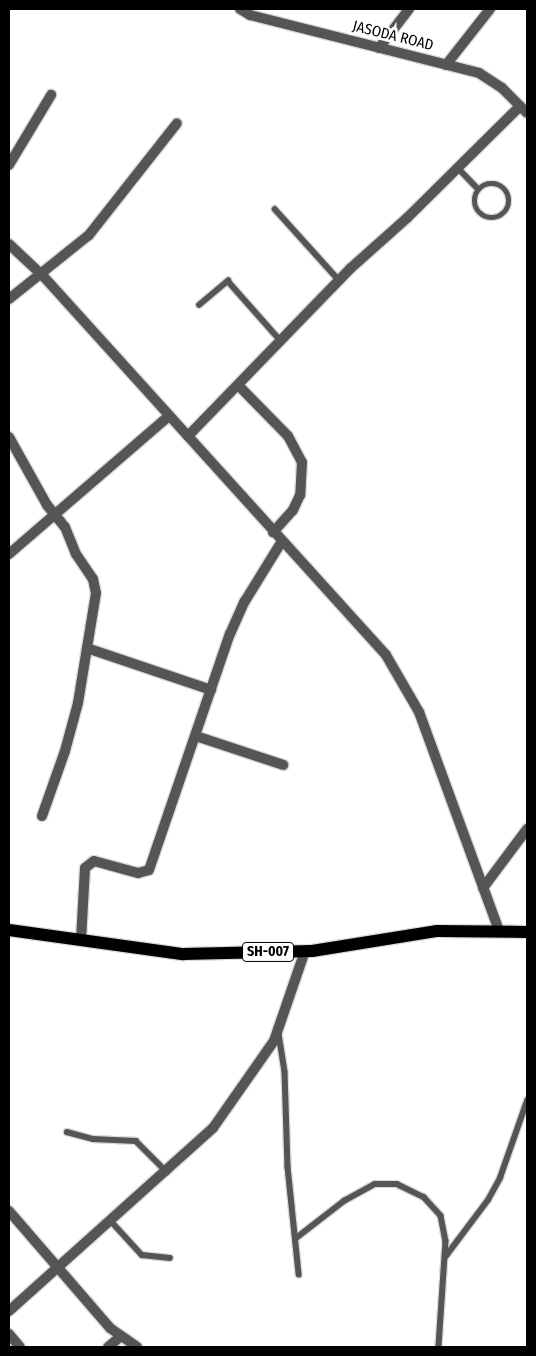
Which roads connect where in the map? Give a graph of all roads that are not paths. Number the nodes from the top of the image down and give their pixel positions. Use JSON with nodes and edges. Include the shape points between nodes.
{"nodes":[{"id":1,"x":240,"y":9,"type":"edge"},
{"id":2,"x":409,"y":9,"type":"edge"},
{"id":3,"x":490,"y":9,"type":"edge"},
{"id":4,"x":379,"y":48,"type":"junction"},
{"id":5,"x":446,"y":65,"type":"junction"},
{"id":6,"x":51,"y":95,"type":"dead end"},
{"id":7,"x":524,"y":110,"type":"edge"},
{"id":8,"x":177,"y":123,"type":"dead end"},
{"id":9,"x":9,"y":165,"type":"edge"},
{"id":10,"x":458,"y":168,"type":"junction"},
{"id":11,"x":478,"y":189,"type":"junction"},
{"id":12,"x":275,"y":209,"type":"dead end"},
{"id":13,"x":9,"y":244,"type":"edge"},
{"id":14,"x":41,"y":274,"type":"junction"},
{"id":15,"x":339,"y":280,"type":"junction"},
{"id":16,"x":9,"y":299,"type":"edge"},
{"id":17,"x":199,"y":305,"type":"dead end"},
{"id":18,"x":282,"y":342,"type":"junction"},
{"id":19,"x":240,"y":386,"type":"junction"},
{"id":20,"x":169,"y":416,"type":"junction"},
{"id":21,"x":188,"y":436,"type":"junction"},
{"id":22,"x":9,"y":437,"type":"edge"},
{"id":23,"x":55,"y":513,"type":"junction"},
{"id":24,"x":273,"y":532,"type":"junction"},
{"id":25,"x":282,"y":541,"type":"junction"},
{"id":26,"x":9,"y":554,"type":"edge"},
{"id":27,"x":87,"y":648,"type":"junction"},
{"id":28,"x":211,"y":690,"type":"junction"},
{"id":29,"x":196,"y":736,"type":"junction"},
{"id":30,"x":283,"y":765,"type":"dead end"},
{"id":31,"x":42,"y":816,"type":"dead end"},
{"id":32,"x":527,"y":829,"type":"edge"},
{"id":33,"x":483,"y":888,"type":"junction"},
{"id":34,"x":9,"y":930,"type":"edge"},
{"id":35,"x":498,"y":932,"type":"junction"},
{"id":36,"x":527,"y":932,"type":"edge"},
{"id":37,"x":81,"y":940,"type":"junction"},
{"id":38,"x":305,"y":951,"type":"junction"},
{"id":39,"x":278,"y":1030,"type":"junction"},
{"id":40,"x":527,"y":1101,"type":"edge"},
{"id":41,"x":67,"y":1132,"type":"dead end"},
{"id":42,"x":166,"y":1172,"type":"junction"},
{"id":43,"x":9,"y":1211,"type":"edge"},
{"id":44,"x":111,"y":1221,"type":"junction"},
{"id":45,"x":295,"y":1239,"type":"junction"},
{"id":46,"x":446,"y":1256,"type":"junction"},
{"id":47,"x":170,"y":1258,"type":"dead end"},
{"id":48,"x":57,"y":1268,"type":"junction"},
{"id":49,"x":299,"y":1274,"type":"dead end"},
{"id":50,"x":9,"y":1311,"type":"edge"},
{"id":51,"x":9,"y":1334,"type":"edge"},
{"id":52,"x":120,"y":1337,"type":"junction"},
{"id":53,"x":20,"y":1347,"type":"edge"},
{"id":54,"x":108,"y":1347,"type":"edge"},
{"id":55,"x":138,"y":1347,"type":"edge"},
{"id":56,"x":440,"y":1347,"type":"edge"}],
"edges":[{"from":1,"to":4,"type":"street","name":"JASODA ROAD","via":[[250,15]]},
{"from":2,"to":4,"type":"street"},
{"from":3,"to":5,"type":"street"},
{"from":4,"to":5,"type":"street","name":"JASODA ROAD"},
{"from":5,"to":7,"type":"street","name":"JASODA ROAD","via":[[479,73],[502,88]]},
{"from":6,"to":9,"type":"street"},
{"from":7,"to":10,"type":"street"},
{"from":8,"to":14,"type":"street","via":[[105,217],[75,248]]},
{"from":10,"to":11,"type":"lane"},
{"from":10,"to":15,"type":"street"},
{"from":11,"to":11,"type":"lane","via":[[485,183],[497,185],[511,200],[509,210],[496,220],[488,218],[474,200]]},
{"from":12,"to":15,"type":"lane"},
{"from":13,"to":14,"type":"street"},
{"from":14,"to":16,"type":"street"},
{"from":14,"to":20,"type":"street"},
{"from":15,"to":18,"type":"street"},
{"from":17,"to":18,"type":"lane","via":[[228,281]]},
{"from":18,"to":19,"type":"street"},
{"from":19,"to":21,"type":"street"},
{"from":19,"to":24,"type":"street","via":[[288,436],[302,462],[300,495],[293,510]]},
{"from":20,"to":21,"type":"street"},
{"from":20,"to":23,"type":"street"},
{"from":21,"to":24,"type":"street"},
{"from":22,"to":23,"type":"street"},
{"from":23,"to":26,"type":"street"},
{"from":23,"to":27,"type":"street","via":[[95,584]]},
{"from":24,"to":25,"type":"street"},
{"from":25,"to":28,"type":"street","via":[[245,601]]},
{"from":25,"to":33,"type":"street","via":[[365,629],[402,680],[422,720]]},
{"from":27,"to":28,"type":"street"},
{"from":27,"to":31,"type":"street","via":[[65,751]]},
{"from":28,"to":29,"type":"street"},
{"from":29,"to":30,"type":"street"},
{"from":29,"to":37,"type":"street","via":[[149,870],[138,873],[94,861],[87,864],[83,873]]},
{"from":32,"to":33,"type":"street"},
{"from":33,"to":35,"type":"street"},
{"from":34,"to":37,"type":"main road","number":"SH-007"},
{"from":35,"to":36,"type":"main road","number":"SH-007"},
{"from":35,"to":38,"type":"main road","number":"SH-007","via":[[436,931]]},
{"from":37,"to":38,"type":"main road","number":"SH-007","via":[[183,954]]},
{"from":38,"to":39,"type":"street"},
{"from":39,"to":42,"type":"street","via":[[268,1053],[213,1128]]},
{"from":39,"to":45,"type":"lane","via":[[285,1072]]},
{"from":40,"to":46,"type":"lane","via":[[500,1178],[470,1227]]},
{"from":41,"to":42,"type":"lane","via":[[93,1139],[136,1141]]},
{"from":42,"to":44,"type":"street"},
{"from":43,"to":48,"type":"street"},
{"from":44,"to":47,"type":"lane","via":[[142,1255]]},
{"from":44,"to":48,"type":"street"},
{"from":45,"to":46,"type":"lane","via":[[344,1201],[374,1184],[385,1182],[397,1184],[432,1204],[445,1227]]},
{"from":45,"to":49,"type":"lane"},
{"from":46,"to":56,"type":"lane"},
{"from":48,"to":50,"type":"street"},
{"from":48,"to":52,"type":"street"},
{"from":51,"to":53,"type":"street"},
{"from":52,"to":54,"type":"street"},
{"from":52,"to":55,"type":"street"}]}
